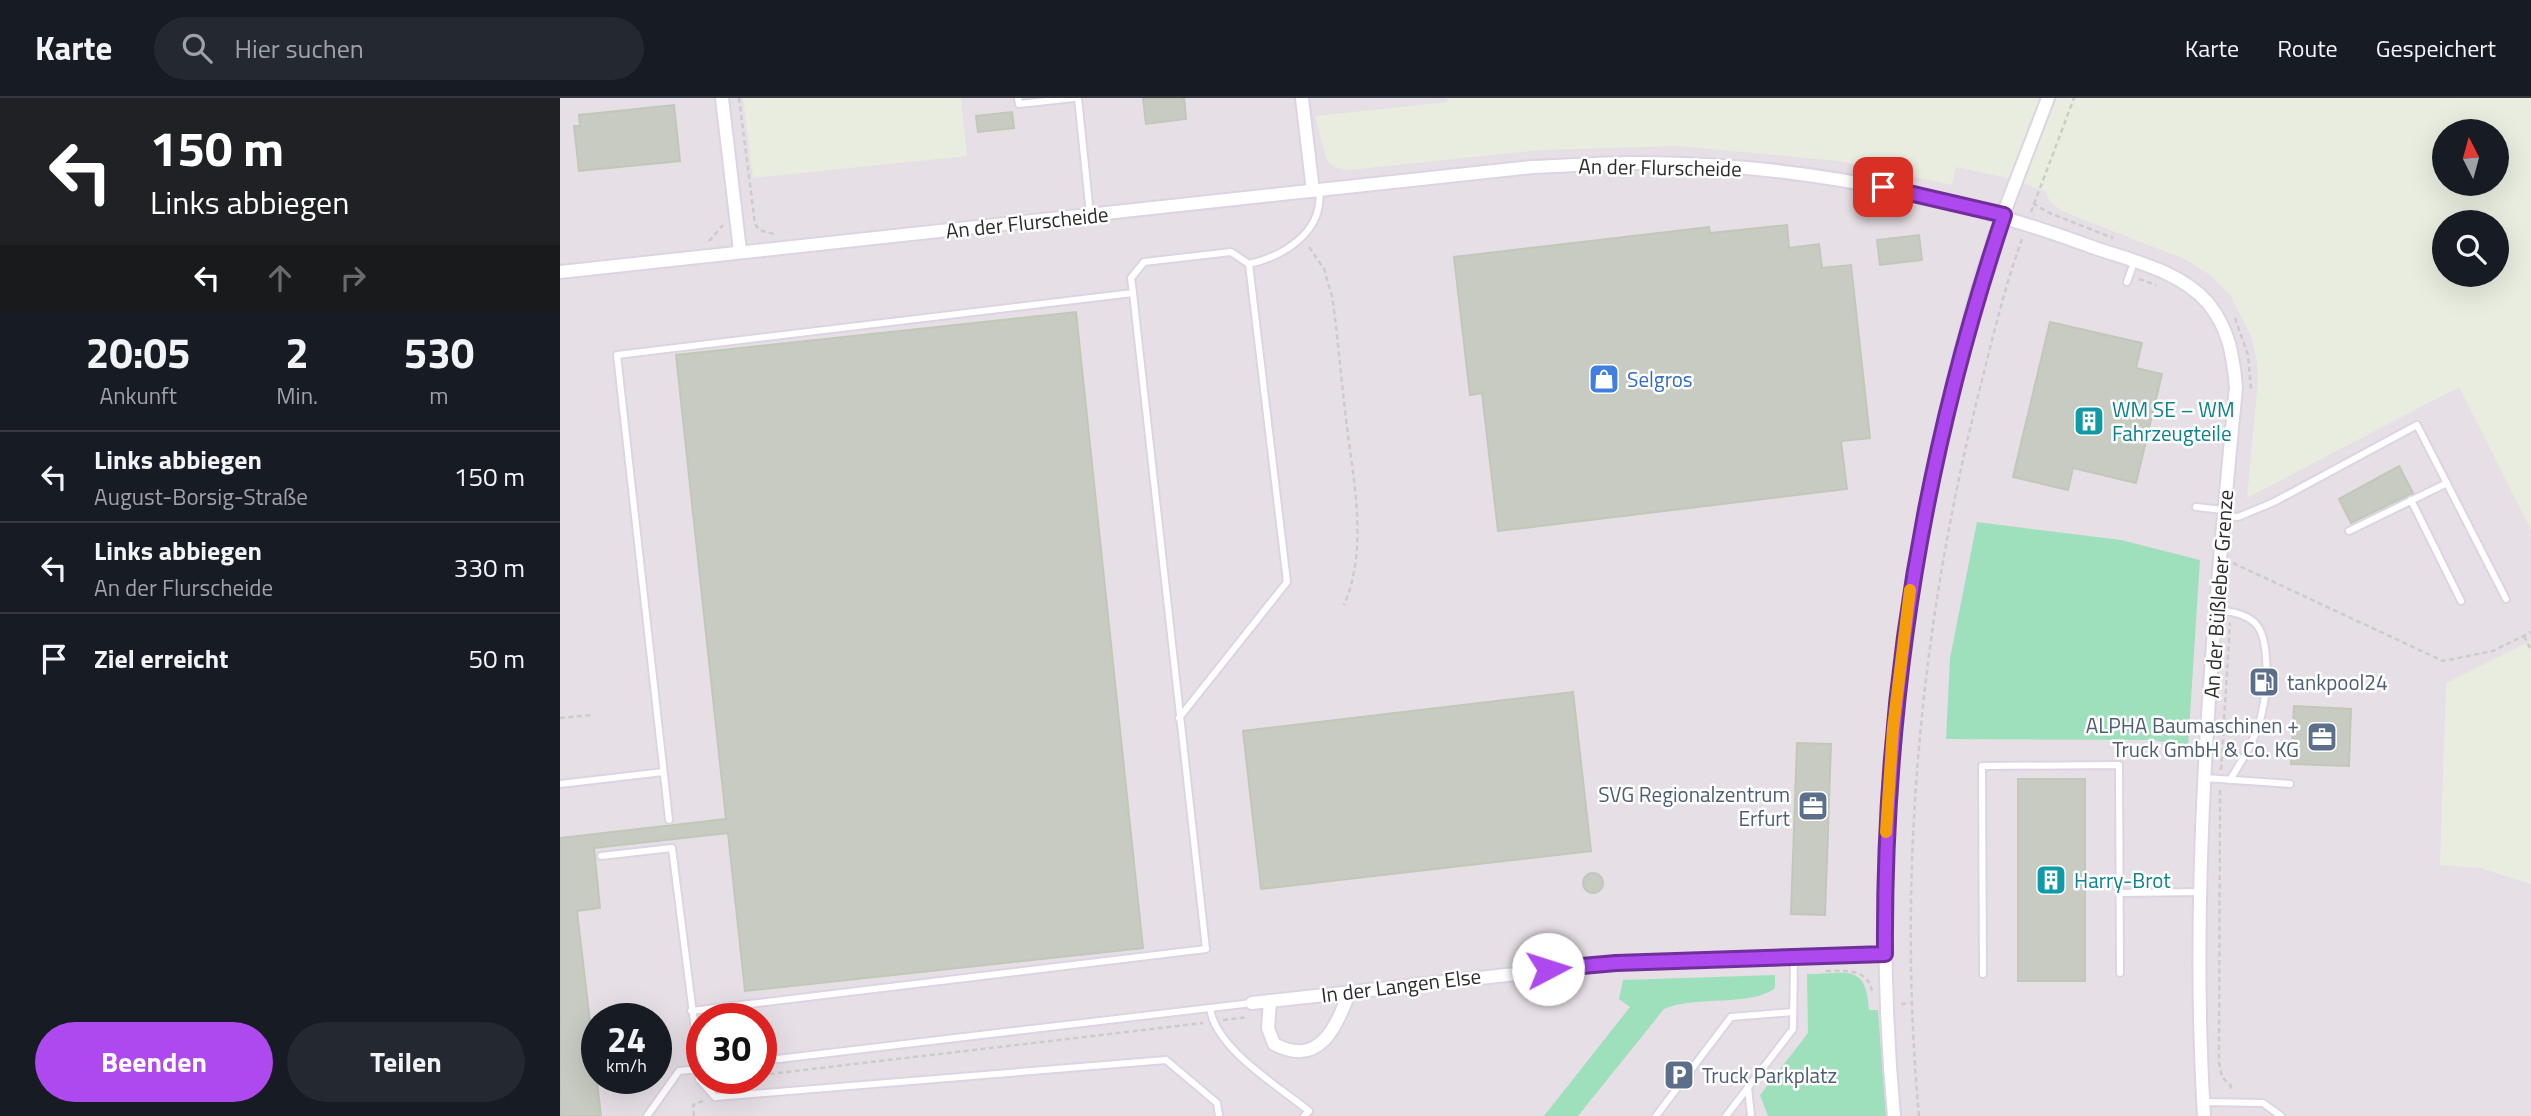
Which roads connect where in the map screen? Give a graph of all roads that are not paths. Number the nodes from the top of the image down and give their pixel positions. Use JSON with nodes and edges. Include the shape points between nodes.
{"nodes":[{"id":1,"x":722,"y":98,"type":"edge"},
{"id":2,"x":1018,"y":98,"type":"edge"},
{"id":3,"x":1076,"y":98,"type":"edge"},
{"id":4,"x":1302,"y":98,"type":"edge"},
{"id":5,"x":2048,"y":98,"type":"edge"},
{"id":6,"x":1316,"y":190,"type":"junction"},
{"id":7,"x":1090,"y":215,"type":"junction"},
{"id":8,"x":2004,"y":215,"type":"junction"},
{"id":9,"x":740,"y":251,"type":"junction"},
{"id":10,"x":2134,"y":262,"type":"junction"},
{"id":11,"x":1249,"y":264,"type":"junction"},
{"id":12,"x":560,"y":272,"type":"edge"},
{"id":13,"x":2128,"y":279,"type":"road end"},
{"id":14,"x":1133,"y":293,"type":"junction"},
{"id":15,"x":2447,"y":483,"type":"junction"},
{"id":16,"x":2411,"y":500,"type":"junction"},
{"id":17,"x":2196,"y":507,"type":"dead end"},
{"id":18,"x":2224,"y":513,"type":"junction"},
{"id":19,"x":2348,"y":531,"type":"dead end"},
{"id":20,"x":2506,"y":599,"type":"dead end"},
{"id":21,"x":2461,"y":601,"type":"dead end"},
{"id":22,"x":2215,"y":610,"type":"junction"},
{"id":23,"x":1179,"y":718,"type":"junction"},
{"id":24,"x":663,"y":772,"type":"junction"},
{"id":25,"x":2205,"y":778,"type":"junction"},
{"id":26,"x":2230,"y":780,"type":"junction"},
{"id":27,"x":560,"y":785,"type":"edge"},
{"id":28,"x":2290,"y":785,"type":"dead end"},
{"id":29,"x":669,"y":820,"type":"dead end"},
{"id":30,"x":601,"y":856,"type":"dead end"},
{"id":31,"x":2201,"y":892,"type":"junction"},
{"id":32,"x":2120,"y":893,"type":"junction"},
{"id":33,"x":1885,"y":954,"type":"junction"},
{"id":34,"x":1794,"y":957,"type":"junction"},
{"id":35,"x":2120,"y":973,"type":"dead end"},
{"id":36,"x":1983,"y":974,"type":"dead end"},
{"id":37,"x":1350,"y":991,"type":"junction"},
{"id":38,"x":1270,"y":1001,"type":"junction"},
{"id":39,"x":690,"y":1003,"type":"edge"},
{"id":40,"x":757,"y":1003,"type":"edge"},
{"id":41,"x":1252,"y":1003,"type":"joint"},
{"id":42,"x":1210,"y":1008,"type":"junction"},
{"id":43,"x":1793,"y":1012,"type":"junction"},
{"id":44,"x":777,"y":1059,"type":"edge"},
{"id":45,"x":686,"y":1071,"type":"edge"},
{"id":46,"x":1748,"y":1087,"type":"junction"},
{"id":47,"x":777,"y":1092,"type":"edge"},
{"id":48,"x":712,"y":1094,"type":"edge"},
{"id":49,"x":752,"y":1094,"type":"edge"},
{"id":50,"x":2203,"y":1102,"type":"junction"},
{"id":51,"x":1307,"y":1113,"type":"edge"},
{"id":52,"x":647,"y":1116,"type":"edge"},
{"id":53,"x":1219,"y":1116,"type":"edge"},
{"id":54,"x":1316,"y":1116,"type":"edge"},
{"id":55,"x":1656,"y":1116,"type":"edge"},
{"id":56,"x":1726,"y":1116,"type":"edge"},
{"id":57,"x":1751,"y":1116,"type":"edge"},
{"id":58,"x":1894,"y":1116,"type":"edge"},
{"id":59,"x":2204,"y":1116,"type":"edge"},
{"id":60,"x":2281,"y":1116,"type":"edge"}],
"edges":[{"from":1,"to":9,"type":"street"},
{"from":2,"to":3,"type":"lane","via":[[1019,104]]},
{"from":3,"to":7,"type":"lane"},
{"from":4,"to":6,"type":"street"},
{"from":5,"to":8,"type":"street"},
{"from":6,"to":7,"type":"street","name":"An der Flurscheide"},
{"from":6,"to":8,"type":"street","name":"An der Flurscheide","via":[[1532,167],[1669,163],[1833,177]]},
{"from":6,"to":11,"type":"lane","via":[[1316,212],[1302,239],[1270,259]]},
{"from":7,"to":9,"type":"street","name":"An der Flurscheide"},
{"from":8,"to":10,"type":"street","name":"An der Büßleber Grenze"},
{"from":8,"to":33,"type":"street","via":[[1970,315],[1906,610],[1892,741]]},
{"from":9,"to":12,"type":"street","name":"An der Flurscheide"},
{"from":10,"to":13,"type":"lane"},
{"from":10,"to":18,"type":"street","name":"An der Büßleber Grenze","via":[[2170,275],[2207,302],[2230,344],[2236,387]]},
{"from":11,"to":14,"type":"lane","via":[[1231,251],[1144,262],[1132,278]]},
{"from":11,"to":23,"type":"lane","via":[[1287,582]]},
{"from":14,"to":23,"type":"lane"},
{"from":14,"to":24,"type":"lane","via":[[617,355]]},
{"from":15,"to":16,"type":"lane"},
{"from":15,"to":18,"type":"lane","via":[[2417,425],[2274,502],[2238,517]]},
{"from":15,"to":20,"type":"lane"},
{"from":16,"to":19,"type":"lane"},
{"from":16,"to":21,"type":"lane"},
{"from":17,"to":18,"type":"lane"},
{"from":18,"to":22,"type":"street","name":"An der Büßleber Grenze"},
{"from":22,"to":25,"type":"street","name":"An der Büßleber Grenze"},
{"from":22,"to":26,"type":"lane","via":[[2236,612],[2255,623],[2263,634],[2266,655],[2262,713]]},
{"from":23,"to":40,"type":"lane","via":[[1206,949]]},
{"from":24,"to":27,"type":"lane"},
{"from":24,"to":29,"type":"lane"},
{"from":25,"to":26,"type":"lane"},
{"from":25,"to":31,"type":"street","name":"An der Büßleber Grenze"},
{"from":26,"to":28,"type":"lane"},
{"from":30,"to":39,"type":"lane","via":[[672,848]]},
{"from":31,"to":32,"type":"lane"},
{"from":31,"to":50,"type":"street","name":"An der Büßleber Grenze"},
{"from":32,"to":35,"type":"lane"},
{"from":32,"to":36,"type":"lane","via":[[2119,765],[1982,766]]},
{"from":33,"to":34,"type":"street","name":"In der Langen Else"},
{"from":33,"to":58,"type":"street"},
{"from":34,"to":37,"type":"street","name":"In der Langen Else","via":[[1616,963]]},
{"from":34,"to":43,"type":"lane"},
{"from":37,"to":38,"type":"street","name":"In der Langen Else"},
{"from":37,"to":38,"type":"street","via":[[1336,1027],[1316,1048],[1303,1052],[1274,1044],[1268,1028]]},
{"from":38,"to":41,"type":"street","name":"In der Langen Else"},
{"from":41,"to":42,"type":"lane"},
{"from":42,"to":44,"type":"lane"},
{"from":42,"to":51,"type":"lane","via":[[1212,1022],[1225,1043]]},
{"from":43,"to":46,"type":"lane","via":[[1793,1029]]},
{"from":43,"to":55,"type":"lane","via":[[1731,1017]]},
{"from":45,"to":52,"type":"lane","via":[[679,1072]]},
{"from":46,"to":56,"type":"lane"},
{"from":46,"to":57,"type":"lane"},
{"from":47,"to":53,"type":"lane","via":[[1166,1060],[1217,1103]]},
{"from":48,"to":49,"type":"lane"},
{"from":50,"to":59,"type":"street","name":"An der Büßleber Grenze"},
{"from":50,"to":60,"type":"lane","via":[[2263,1103]]},
{"from":51,"to":54,"type":"lane"}]}
